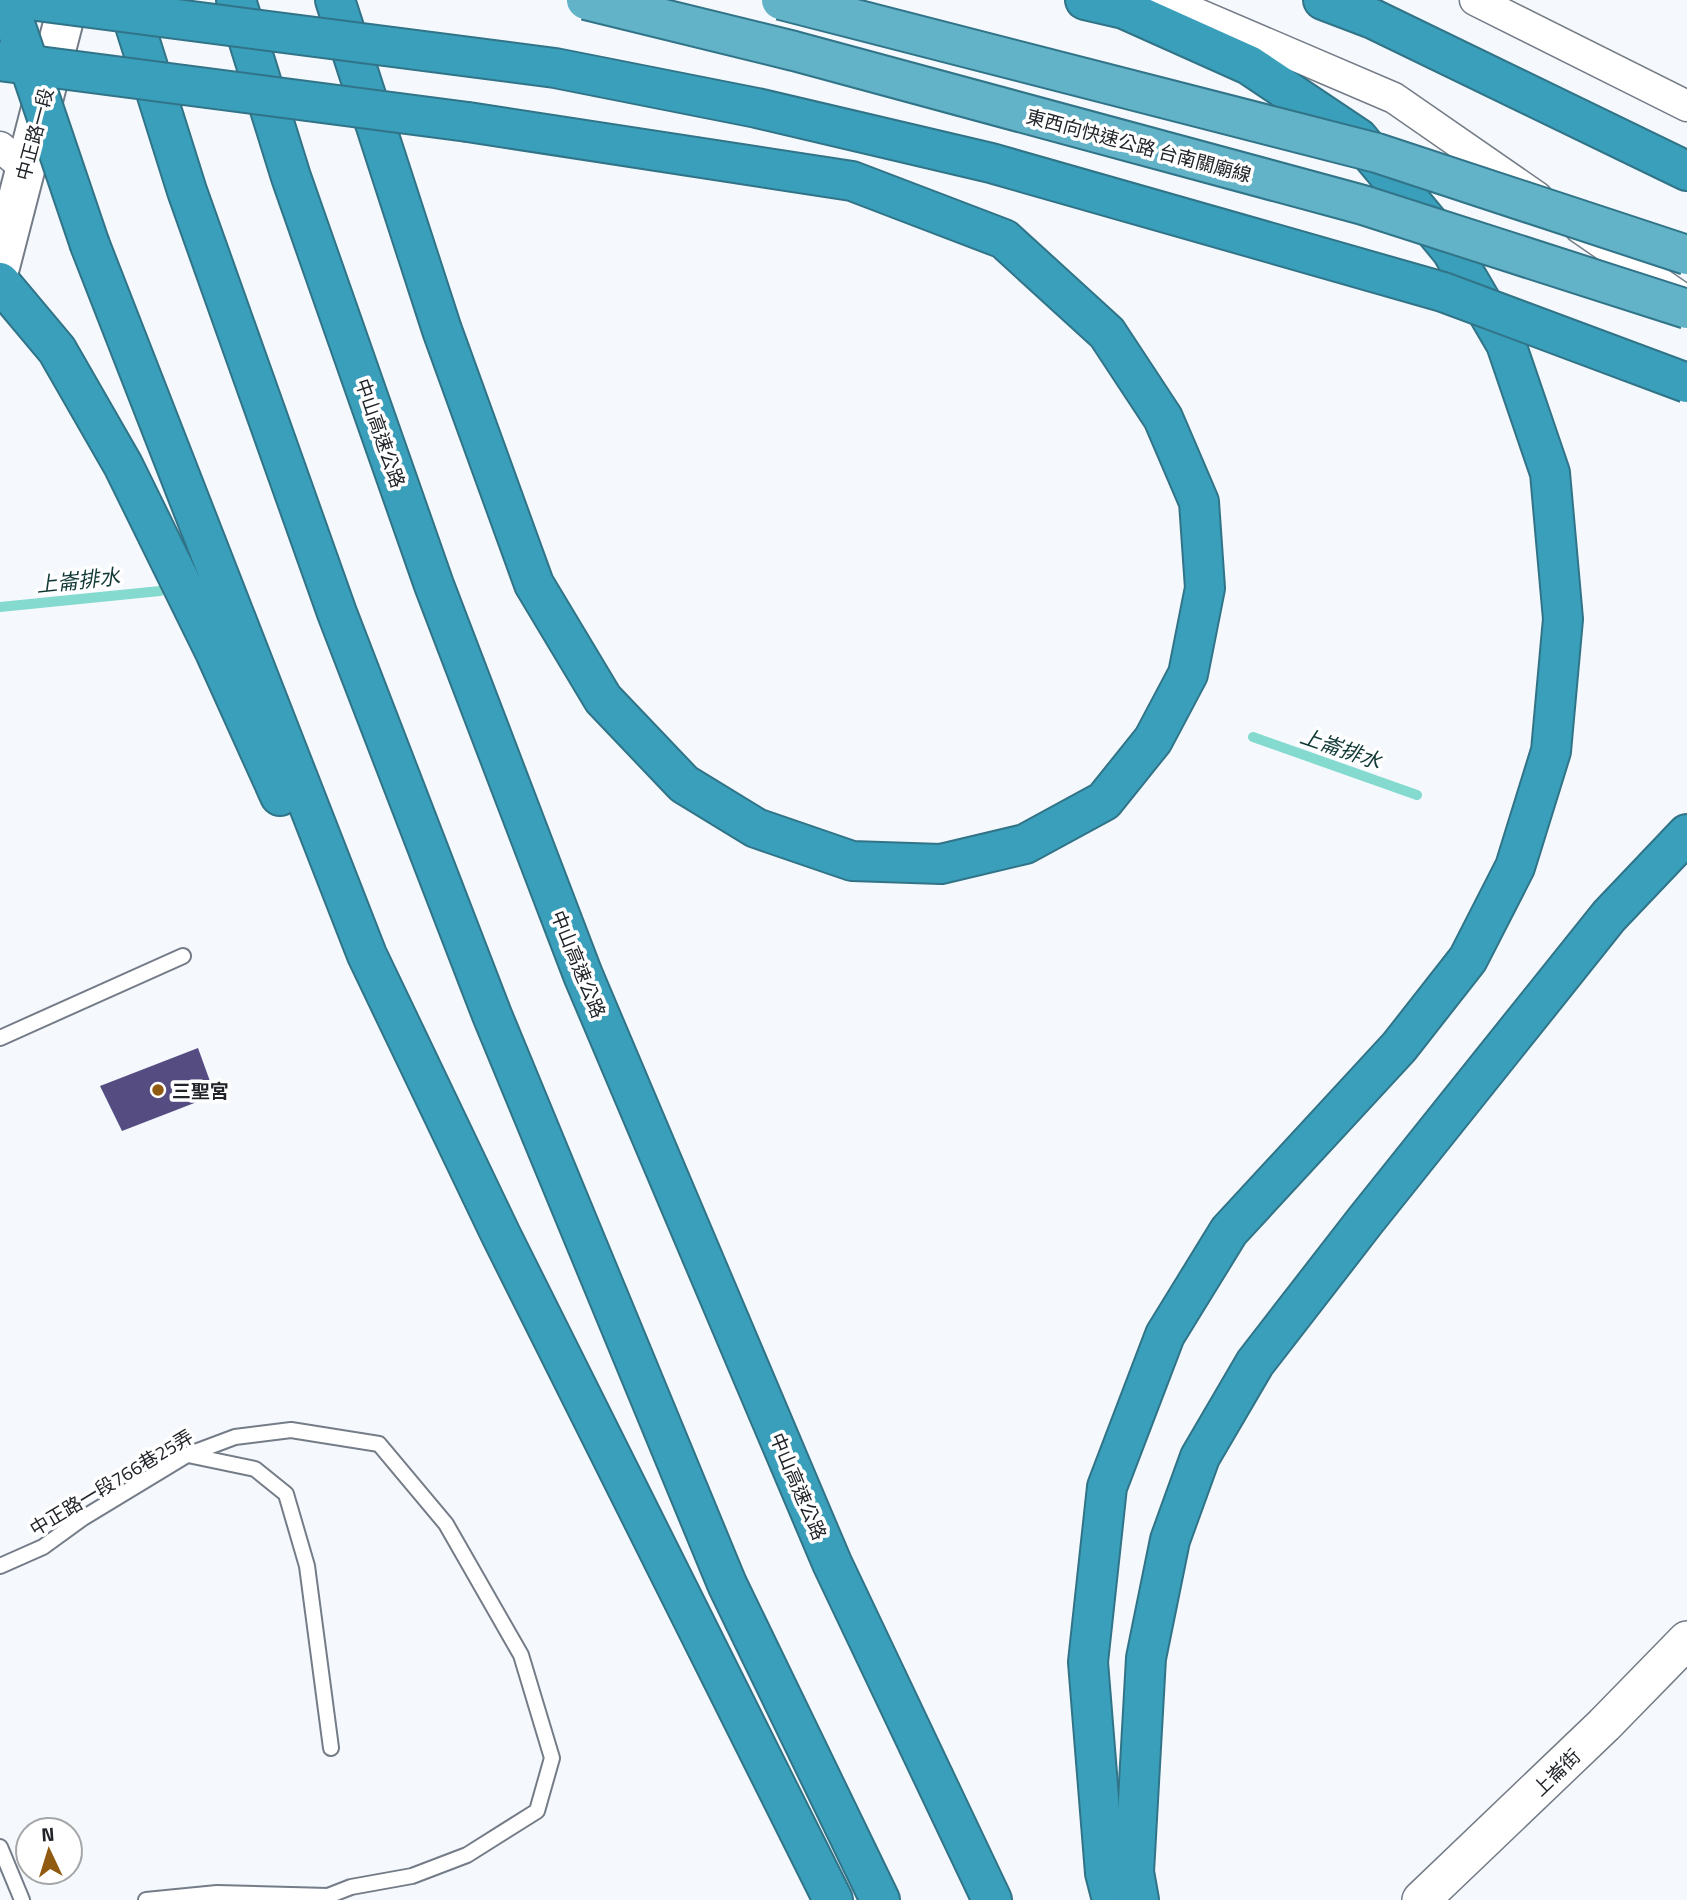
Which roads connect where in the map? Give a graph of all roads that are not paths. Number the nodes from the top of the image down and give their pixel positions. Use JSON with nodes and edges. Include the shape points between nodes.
{"nodes":[{"id":1,"x":7,"y":0,"type":"edge"},
{"id":2,"x":29,"y":0,"type":"edge"},
{"id":3,"x":69,"y":0,"type":"edge"},
{"id":4,"x":127,"y":0,"type":"edge"},
{"id":5,"x":236,"y":0,"type":"edge"},
{"id":6,"x":335,"y":0,"type":"edge"},
{"id":7,"x":586,"y":0,"type":"edge"},
{"id":8,"x":781,"y":0,"type":"edge"},
{"id":9,"x":1085,"y":0,"type":"edge"},
{"id":10,"x":1165,"y":0,"type":"edge"},
{"id":11,"x":1297,"y":0,"type":"edge"},
{"id":12,"x":1323,"y":0,"type":"edge"},
{"id":13,"x":1475,"y":0,"type":"edge"},
{"id":14,"x":1373,"y":19,"type":"junction"},
{"id":15,"x":0,"y":61,"type":"edge"},
{"id":16,"x":1687,"y":106,"type":"edge"},
{"id":17,"x":8,"y":161,"type":"edge"},
{"id":18,"x":1687,"y":171,"type":"edge"},
{"id":19,"x":1687,"y":255,"type":"edge"},
{"id":20,"x":0,"y":267,"type":"edge"},
{"id":21,"x":0,"y":282,"type":"edge"},
{"id":22,"x":1687,"y":302,"type":"edge"},
{"id":23,"x":1687,"y":309,"type":"edge"},
{"id":24,"x":1687,"y":383,"type":"edge"},
{"id":25,"x":1687,"y":834,"type":"edge"},
{"id":26,"x":183,"y":956,"type":"dead end"},
{"id":27,"x":367,"y":956,"type":"junction"},
{"id":28,"x":0,"y":1038,"type":"edge"},
{"id":29,"x":187,"y":1455,"type":"junction"},
{"id":30,"x":0,"y":1566,"type":"edge"},
{"id":31,"x":1687,"y":1640,"type":"edge"},
{"id":32,"x":331,"y":1748,"type":"dead end"},
{"id":33,"x":0,"y":1847,"type":"edge"},
{"id":34,"x":22,"y":1900,"type":"edge"},
{"id":35,"x":146,"y":1900,"type":"edge"},
{"id":36,"x":833,"y":1900,"type":"edge"},
{"id":37,"x":880,"y":1900,"type":"edge"},
{"id":38,"x":992,"y":1900,"type":"edge"},
{"id":39,"x":1112,"y":1900,"type":"edge"},
{"id":40,"x":1139,"y":1900,"type":"edge"},
{"id":41,"x":1421,"y":1900,"type":"edge"}],
"edges":[{"from":1,"to":27,"type":"highway","bridge":true,"via":[[90,246]]},
{"from":2,"to":24,"type":"highway","bridge":true,"via":[[555,68],[770,111],[991,163],[1443,292]]},
{"from":3,"to":17,"type":"main road","name":"中正路一段"},
{"from":4,"to":37,"type":"highway","bridge":true,"via":[[187,191],[337,613],[492,1015],[727,1584]]},
{"from":5,"to":38,"type":"highway","name":"中山高速公路","bridge":true,"via":[[291,177],[434,585],[583,975],[832,1563]]},
{"from":6,"to":15,"type":"highway","bridge":true,"via":[[369,106],[374,119],[386,159],[442,330],[534,584],[603,699],[684,784],[756,828],[852,861],[941,864],[1025,844],[1104,802],[1153,740],[1188,674],[1205,588],[1199,502],[1163,418],[1107,333],[1004,239],[852,181],[468,122],[454,121],[414,115],[401,114],[374,110],[360,108],[347,107]]},
{"from":7,"to":23,"type":"highway","name":"東西向快速公路 台南關廟線","bridge":true,"via":[[1363,205]]},
{"from":8,"to":19,"type":"highway","bridge":true,"via":[[1377,153]]},
{"from":9,"to":39,"type":"highway","bridge":true,"via":[[1124,9],[1248,65],[1357,138],[1451,250],[1506,344],[1550,473],[1563,619],[1551,751],[1515,867],[1468,959],[1399,1047],[1229,1231],[1165,1335],[1107,1488],[1088,1662],[1105,1873]]},
{"from":10,"to":22,"type":"street","via":[[1394,98]]},
{"from":11,"to":14,"type":"highway"},
{"from":12,"to":14,"type":"highway"},
{"from":13,"to":16,"type":"street"},
{"from":14,"to":18,"type":"highway"},
{"from":17,"to":20,"type":"main road","name":"中正路一段"},
{"from":21,"to":27,"type":"highway","via":[[57,350],[123,465],[215,652],[344,937]]},
{"from":25,"to":40,"type":"highway","via":[[1609,916],[1365,1221],[1255,1363],[1200,1457],[1170,1540],[1146,1658],[1134,1872]]},
{"from":26,"to":28,"type":"lane"},
{"from":27,"to":36,"type":"highway"},
{"from":29,"to":30,"type":"lane","name":"中正路一段766巷25弄","via":[[43,1547]]},
{"from":29,"to":32,"type":"lane","via":[[255,1469],[286,1494],[307,1566]]},
{"from":29,"to":35,"type":"lane","name":"中正路一段766巷25弄","via":[[235,1437],[292,1430],[379,1444],[446,1524],[521,1655],[552,1758],[537,1811],[467,1855],[412,1876],[328,1896],[217,1893]]},
{"from":31,"to":41,"type":"street","name":"上崙街"},
{"from":33,"to":34,"type":"lane"}]}
